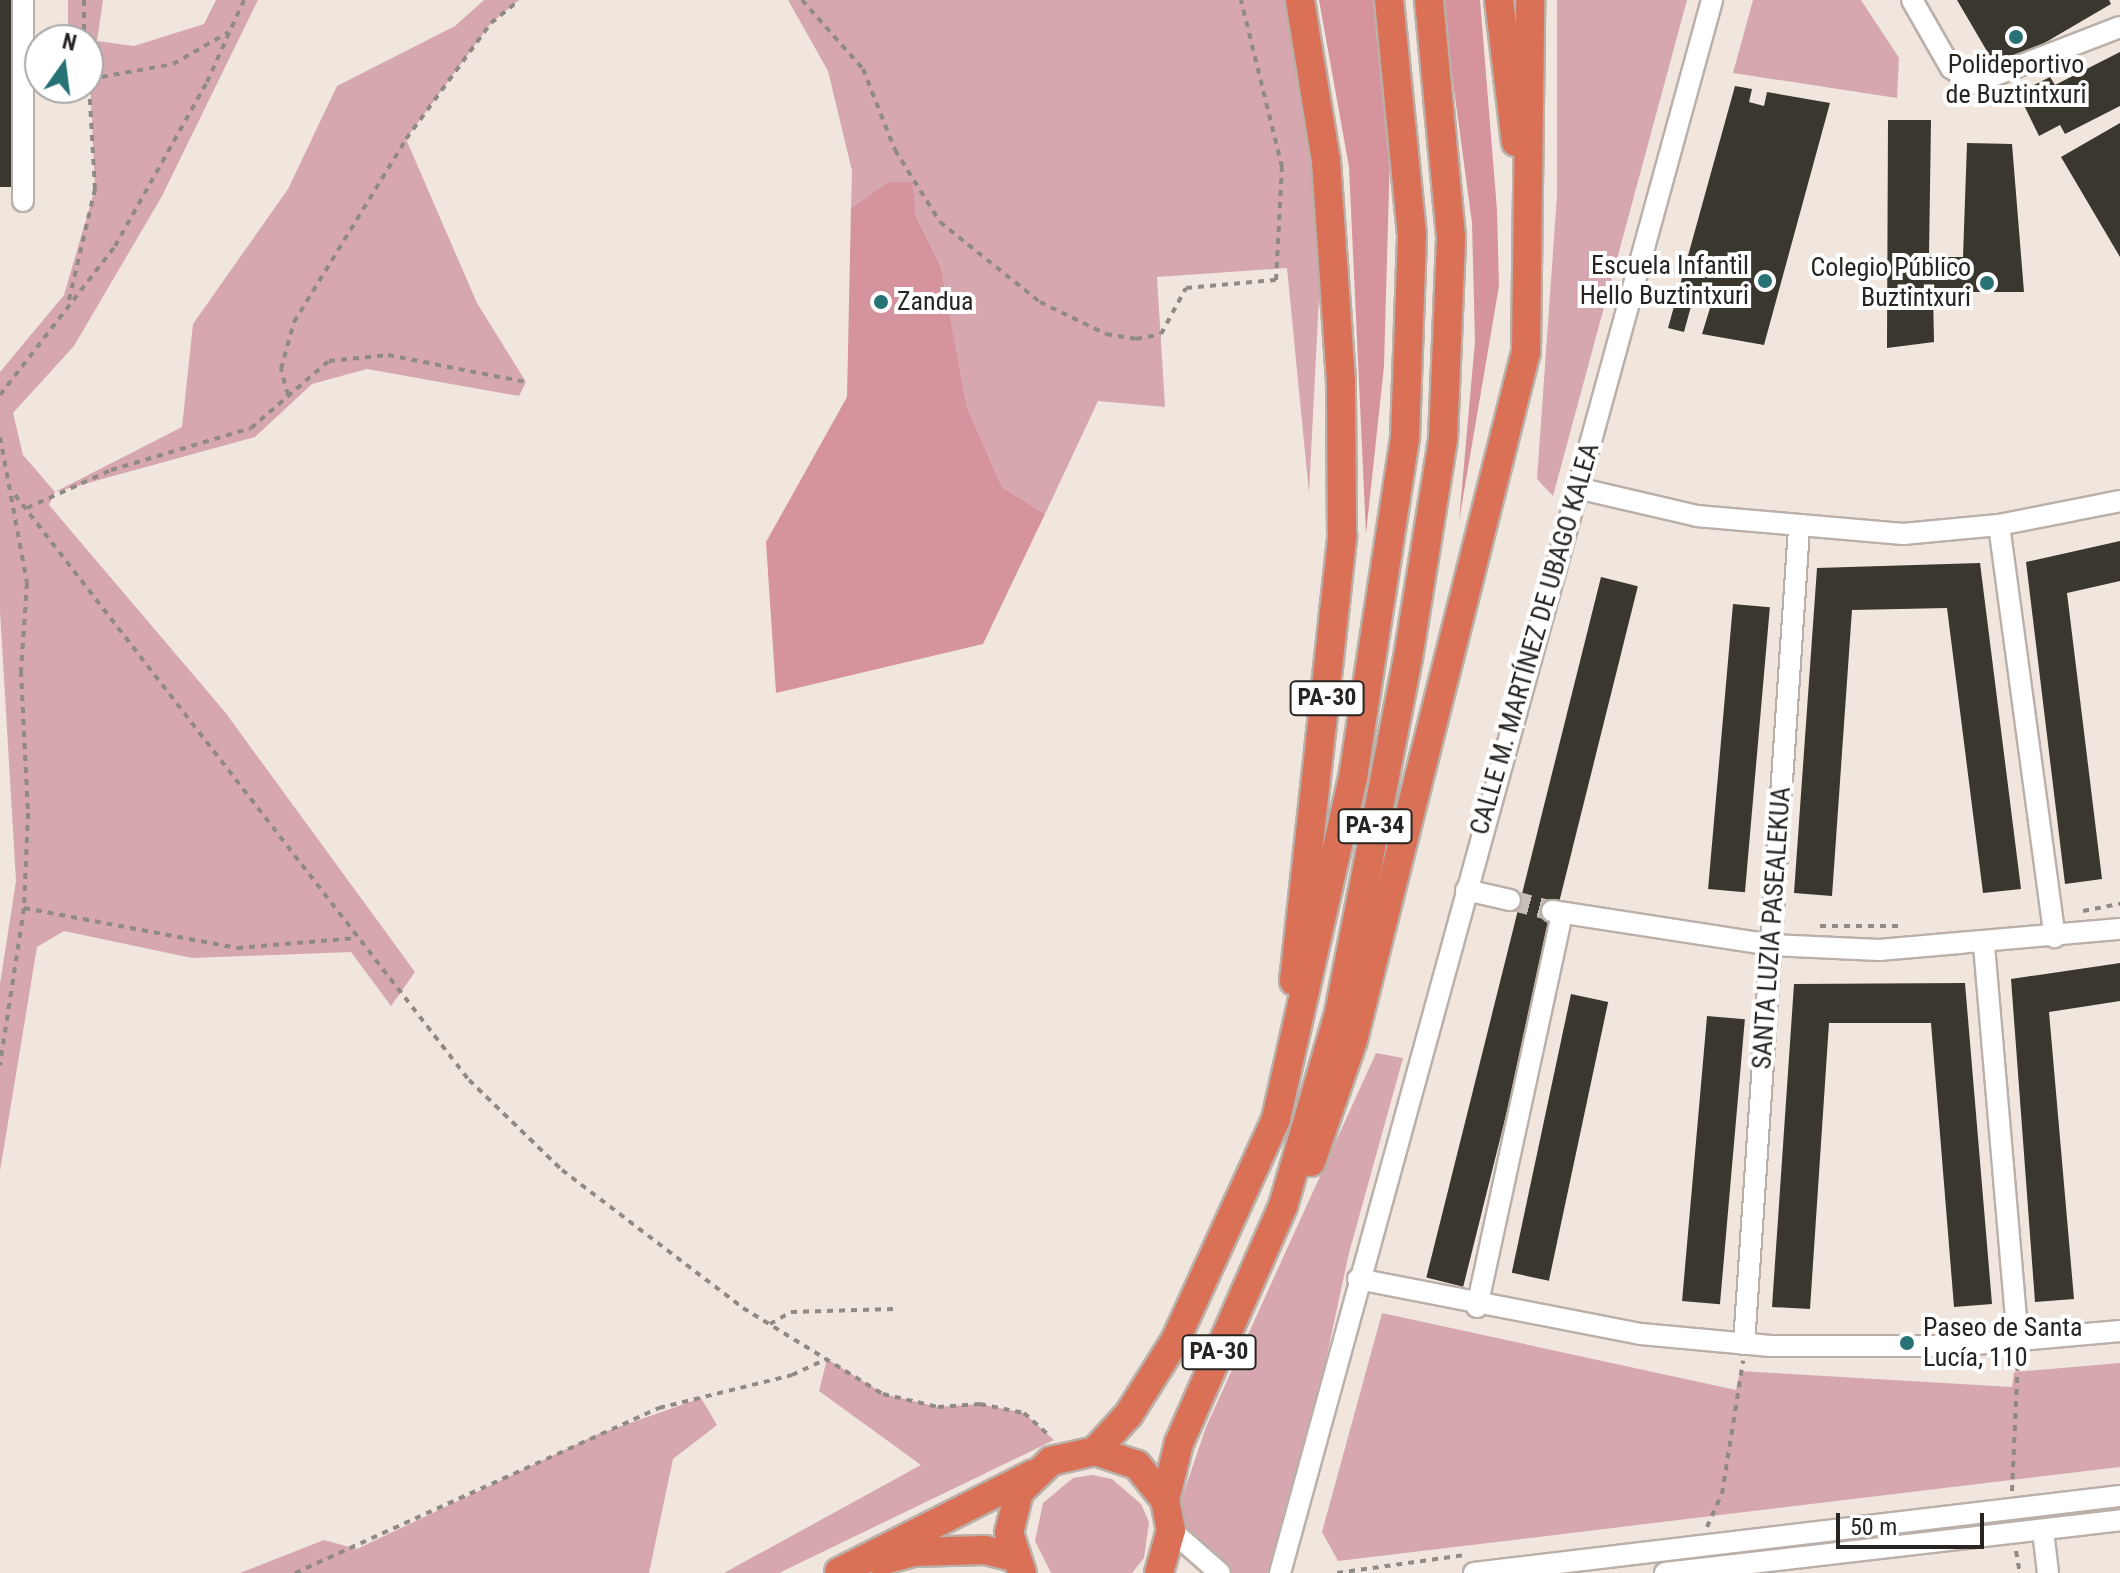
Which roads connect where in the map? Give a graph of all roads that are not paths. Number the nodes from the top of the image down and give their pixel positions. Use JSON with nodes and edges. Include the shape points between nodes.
{"nodes":[{"id":1,"x":23,"y":0,"type":"edge"},
{"id":2,"x":1279,"y":0,"type":"edge"},
{"id":3,"x":1300,"y":0,"type":"edge"},
{"id":4,"x":1389,"y":0,"type":"edge"},
{"id":5,"x":1429,"y":0,"type":"edge"},
{"id":6,"x":1499,"y":0,"type":"edge"},
{"id":7,"x":1530,"y":0,"type":"edge"},
{"id":8,"x":1712,"y":0,"type":"edge"},
{"id":9,"x":1912,"y":0,"type":"edge"},
{"id":10,"x":2120,"y":27,"type":"edge"},
{"id":11,"x":1326,"y":161,"type":"junction"},
{"id":12,"x":23,"y":201,"type":"dead end"},
{"id":13,"x":1577,"y":488,"type":"junction"},
{"id":14,"x":2120,"y":501,"type":"edge"},
{"id":15,"x":1999,"y":525,"type":"junction"},
{"id":16,"x":1799,"y":529,"type":"junction"},
{"id":17,"x":1474,"y":558,"type":"junction"},
{"id":18,"x":1466,"y":890,"type":"junction"},
{"id":19,"x":1510,"y":900,"type":"tunnel mouth"},
{"id":20,"x":2120,"y":929,"type":"edge"},
{"id":21,"x":1771,"y":934,"type":"junction"},
{"id":22,"x":2055,"y":937,"type":"junction"},
{"id":23,"x":1984,"y":945,"type":"junction"},
{"id":24,"x":1283,"y":1206,"type":"junction"},
{"id":25,"x":1228,"y":1225,"type":"junction"},
{"id":26,"x":1358,"y":1279,"type":"junction"},
{"id":27,"x":1477,"y":1307,"type":"junction"},
{"id":28,"x":2120,"y":1331,"type":"edge"},
{"id":29,"x":2018,"y":1342,"type":"junction"},
{"id":30,"x":1744,"y":1344,"type":"junction"},
{"id":31,"x":1082,"y":1452,"type":"junction"},
{"id":32,"x":1033,"y":1474,"type":"junction"},
{"id":33,"x":2120,"y":1496,"type":"edge"},
{"id":34,"x":1165,"y":1500,"type":"junction"},
{"id":35,"x":2120,"y":1520,"type":"edge"},
{"id":36,"x":1171,"y":1530,"type":"junction"},
{"id":37,"x":2043,"y":1531,"type":"junction"},
{"id":38,"x":1018,"y":1565,"type":"edge"},
{"id":39,"x":838,"y":1573,"type":"edge"},
{"id":40,"x":1159,"y":1573,"type":"edge"},
{"id":41,"x":1220,"y":1573,"type":"edge"},
{"id":42,"x":1280,"y":1573,"type":"edge"},
{"id":43,"x":1474,"y":1573,"type":"edge"},
{"id":44,"x":1665,"y":1573,"type":"edge"},
{"id":45,"x":2048,"y":1573,"type":"edge"}],
"edges":[{"from":1,"to":12,"type":"street"},
{"from":2,"to":11,"type":"highway"},
{"from":3,"to":11,"type":"highway","number":"PA-30"},
{"from":4,"to":25,"type":"highway","number":"PA-34","via":[[1412,235],[1405,437],[1382,615],[1310,992],[1276,1119]]},
{"from":5,"to":24,"type":"highway","number":"PA-34","via":[[1451,237],[1443,439],[1339,1013]]},
{"from":6,"to":17,"type":"highway","number":"PA-30","via":[[1518,164],[1521,273]]},
{"from":7,"to":17,"type":"highway","number":"PA-30","via":[[1526,352]]},
{"from":8,"to":13,"type":"street","name":"CALLE M. MARTÍNEZ DE UBAGO KALEA"},
{"from":9,"to":10,"type":"street","via":[[1951,68],[1975,83]]},
{"from":11,"to":25,"type":"highway","number":"PA-30","via":[[1341,381],[1339,567],[1291,1003]]},
{"from":13,"to":16,"type":"street","via":[[1697,516]]},
{"from":13,"to":18,"type":"street","name":"CALLE M. MARTÍNEZ DE UBAGO KALEA"},
{"from":14,"to":15,"type":"street"},
{"from":15,"to":16,"type":"street","via":[[1903,534]]},
{"from":15,"to":22,"type":"street"},
{"from":16,"to":21,"type":"street","name":"SANTA LUZIA PASEALEKUA"},
{"from":17,"to":24,"type":"highway","number":"PA-30","via":[[1353,1040],[1319,1149]]},
{"from":18,"to":19,"type":"street"},
{"from":18,"to":26,"type":"street","name":"CALLE M. MARTÍNEZ DE UBAGO KALEA"},
{"from":20,"to":22,"type":"street"},
{"from":21,"to":23,"type":"street"},
{"from":21,"to":27,"type":"street","via":[[1557,912]]},
{"from":21,"to":30,"type":"street","name":"SANTA LUZIA PASEALEKUA"},
{"from":22,"to":23,"type":"street"},
{"from":23,"to":29,"type":"street"},
{"from":24,"to":34,"type":"highway","number":"PA-30","via":[[1179,1443]]},
{"from":25,"to":31,"type":"highway","number":"PA-30","via":[[1175,1341],[1129,1414]]},
{"from":26,"to":27,"type":"street"},
{"from":26,"to":42,"type":"street","name":"CALLE M. MARTÍNEZ DE UBAGO KALEA"},
{"from":27,"to":30,"type":"street"},
{"from":28,"to":29,"type":"street"},
{"from":29,"to":30,"type":"street"},
{"from":31,"to":32,"type":"highway","number":"PA-30"},
{"from":31,"to":34,"type":"highway","number":"PA-30","via":[[1137,1465]]},
{"from":32,"to":38,"type":"highway","number":"PA-30","via":[[1011,1514]]},
{"from":32,"to":39,"type":"highway","number":"PA-30"},
{"from":33,"to":43,"type":"street"},
{"from":34,"to":36,"type":"highway","number":"PA-30"},
{"from":35,"to":37,"type":"street"},
{"from":36,"to":40,"type":"highway","number":"PA-30"},
{"from":36,"to":41,"type":"street"},
{"from":37,"to":44,"type":"street"},
{"from":37,"to":45,"type":"street"},
{"from":38,"to":39,"type":"highway","number":"PA-30","via":[[985,1550],[913,1552]]}]}
